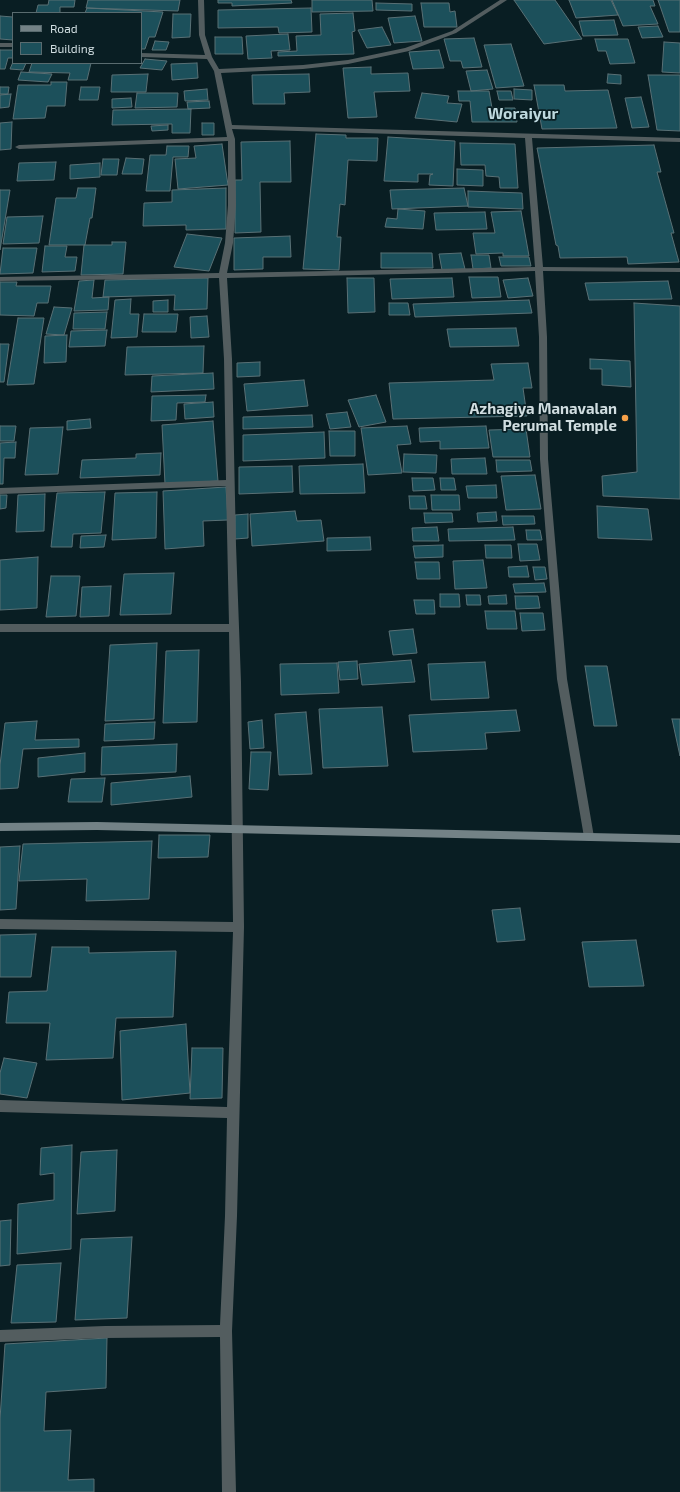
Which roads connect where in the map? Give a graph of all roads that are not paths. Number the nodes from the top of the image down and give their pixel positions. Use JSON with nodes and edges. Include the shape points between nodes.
{"nodes":[{"id":1,"x":201,"y":0,"type":"edge"},
{"id":2,"x":504,"y":0,"type":"edge"},
{"id":3,"x":0,"y":44,"type":"edge"},
{"id":4,"x":12,"y":45,"type":"edge"},
{"id":5,"x":142,"y":55,"type":"edge"},
{"id":6,"x":209,"y":57,"type":"junction"},
{"id":7,"x":217,"y":71,"type":"junction"},
{"id":8,"x":229,"y":127,"type":"junction"},
{"id":9,"x":528,"y":137,"type":"junction"},
{"id":10,"x":231,"y":139,"type":"junction"},
{"id":11,"x":680,"y":140,"type":"edge"},
{"id":12,"x":19,"y":147,"type":"dead end"},
{"id":13,"x":539,"y":269,"type":"junction"},
{"id":14,"x":680,"y":270,"type":"edge"},
{"id":15,"x":223,"y":275,"type":"junction"},
{"id":16,"x":0,"y":279,"type":"edge"},
{"id":17,"x":230,"y":483,"type":"junction"},
{"id":18,"x":0,"y":491,"type":"edge"},
{"id":19,"x":0,"y":628,"type":"edge"},
{"id":20,"x":234,"y":628,"type":"junction"},
{"id":21,"x":0,"y":827,"type":"edge"},
{"id":22,"x":237,"y":829,"type":"junction"},
{"id":23,"x":589,"y":837,"type":"junction"},
{"id":24,"x":680,"y":840,"type":"edge"},
{"id":25,"x":0,"y":924,"type":"edge"},
{"id":26,"x":240,"y":926,"type":"junction"},
{"id":27,"x":0,"y":1106,"type":"edge"},
{"id":28,"x":232,"y":1113,"type":"junction"},
{"id":29,"x":226,"y":1331,"type":"junction"},
{"id":30,"x":0,"y":1336,"type":"edge"},
{"id":31,"x":229,"y":1492,"type":"edge"}],
"edges":[{"from":1,"to":6,"type":"street","via":[[202,35]]},
{"from":2,"to":7,"type":"street","via":[[454,32],[407,50],[348,62]]},
{"from":3,"to":4,"type":"street"},
{"from":5,"to":6,"type":"street"},
{"from":6,"to":7,"type":"street"},
{"from":7,"to":8,"type":"street"},
{"from":8,"to":9,"type":"street"},
{"from":8,"to":10,"type":"street"},
{"from":9,"to":11,"type":"street"},
{"from":9,"to":13,"type":"street"},
{"from":10,"to":12,"type":"street"},
{"from":10,"to":15,"type":"street","via":[[232,205]]},
{"from":13,"to":14,"type":"street"},
{"from":13,"to":15,"type":"street"},
{"from":13,"to":23,"type":"street","via":[[543,337],[544,459],[562,679]]},
{"from":15,"to":16,"type":"street"},
{"from":15,"to":17,"type":"street","via":[[228,359]]},
{"from":17,"to":18,"type":"street"},
{"from":17,"to":20,"type":"street"},
{"from":19,"to":20,"type":"street"},
{"from":20,"to":22,"type":"street"},
{"from":21,"to":22,"type":"street"},
{"from":22,"to":23,"type":"street"},
{"from":22,"to":26,"type":"street"},
{"from":23,"to":24,"type":"street"},
{"from":25,"to":26,"type":"street"},
{"from":26,"to":28,"type":"street"},
{"from":27,"to":28,"type":"street"},
{"from":28,"to":29,"type":"street"},
{"from":29,"to":30,"type":"street"},
{"from":29,"to":31,"type":"street"}]}
